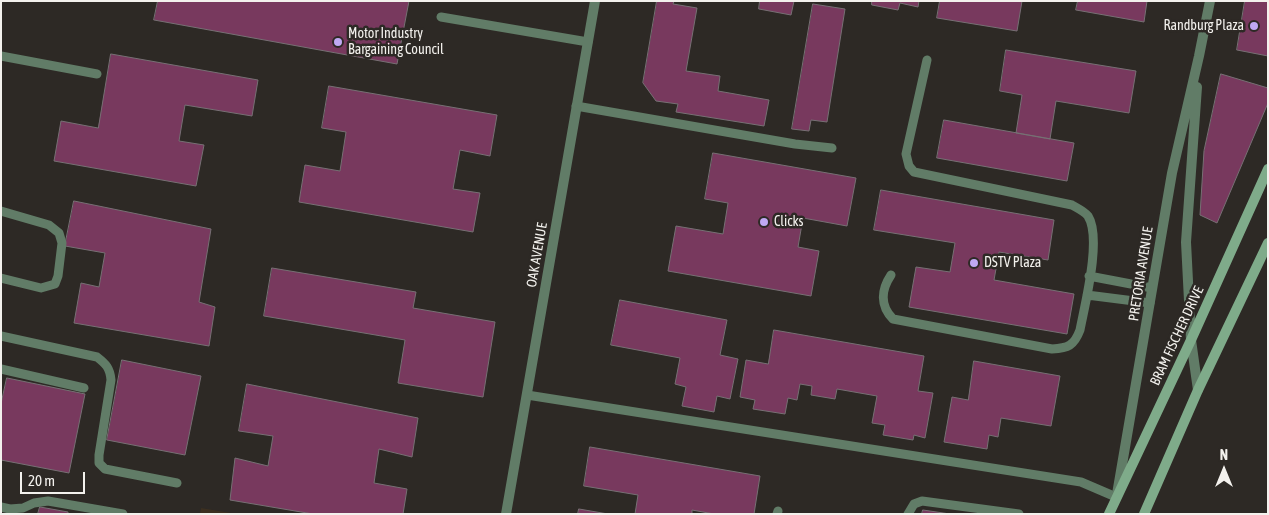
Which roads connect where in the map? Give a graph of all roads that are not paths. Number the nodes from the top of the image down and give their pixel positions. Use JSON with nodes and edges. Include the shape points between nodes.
{"nodes":[{"id":1,"x":595,"y":1,"type":"edge"},
{"id":2,"x":1210,"y":1,"type":"edge"},
{"id":3,"x":440,"y":17,"type":"dead end"},
{"id":4,"x":588,"y":42,"type":"junction"},
{"id":5,"x":1,"y":56,"type":"edge"},
{"id":6,"x":1199,"y":56,"type":"junction"},
{"id":7,"x":927,"y":60,"type":"dead end"},
{"id":8,"x":97,"y":74,"type":"dead end"},
{"id":9,"x":576,"y":106,"type":"junction"},
{"id":10,"x":832,"y":148,"type":"dead end"},
{"id":11,"x":1268,"y":169,"type":"edge"},
{"id":12,"x":1,"y":211,"type":"edge"},
{"id":13,"x":1268,"y":244,"type":"edge"},
{"id":14,"x":891,"y":275,"type":"dead end"},
{"id":15,"x":1089,"y":276,"type":"junction"},
{"id":16,"x":1,"y":278,"type":"edge"},
{"id":17,"x":1152,"y":288,"type":"junction"},
{"id":18,"x":1086,"y":295,"type":"junction"},
{"id":19,"x":1150,"y":303,"type":"junction"},
{"id":20,"x":1,"y":336,"type":"edge"},
{"id":21,"x":1191,"y":340,"type":"junction"},
{"id":22,"x":1,"y":370,"type":"edge"},
{"id":23,"x":84,"y":388,"type":"dead end"},
{"id":24,"x":1198,"y":390,"type":"junction"},
{"id":25,"x":526,"y":396,"type":"junction"},
{"id":26,"x":177,"y":482,"type":"dead end"},
{"id":27,"x":1116,"y":498,"type":"junction"},
{"id":28,"x":1,"y":507,"type":"edge"},
{"id":29,"x":15,"y":511,"type":"edge"},
{"id":30,"x":123,"y":514,"type":"edge"},
{"id":31,"x":506,"y":514,"type":"edge"},
{"id":32,"x":908,"y":514,"type":"edge"},
{"id":33,"x":1019,"y":514,"type":"edge"},
{"id":34,"x":1109,"y":514,"type":"edge"},
{"id":35,"x":1144,"y":514,"type":"edge"}],
"edges":[{"from":1,"to":4,"type":"street","name":"OAK AVENUE"},
{"from":2,"to":6,"type":"street","name":"PRETORIA AVENUE"},
{"from":3,"to":4,"type":"lane"},
{"from":4,"to":9,"type":"street","name":"OAK AVENUE"},
{"from":5,"to":8,"type":"lane"},
{"from":6,"to":17,"type":"street","name":"PRETORIA AVENUE","via":[[1172,173]]},
{"from":6,"to":21,"type":"street","name":"PRETORIA AVENUE","via":[[1186,242]]},
{"from":7,"to":15,"type":"lane","via":[[906,154],[909,166],[914,172],[1072,205],[1086,214],[1092,225],[1094,242]]},
{"from":9,"to":10,"type":"lane"},
{"from":9,"to":25,"type":"street","name":"OAK AVENUE"},
{"from":11,"to":21,"type":"main road","name":"BRAM FISCHER DRIVE"},
{"from":12,"to":16,"type":"lane","via":[[49,224],[59,233],[62,243],[55,284],[41,288]]},
{"from":13,"to":24,"type":"main road"},
{"from":14,"to":18,"type":"lane","via":[[886,283],[883,304],[893,319],[1052,349],[1069,346],[1076,340]]},
{"from":15,"to":17,"type":"lane"},
{"from":15,"to":18,"type":"lane"},
{"from":17,"to":19,"type":"street","name":"PRETORIA AVENUE"},
{"from":18,"to":19,"type":"lane"},
{"from":19,"to":27,"type":"street","name":"PRETORIA AVENUE"},
{"from":20,"to":26,"type":"lane","via":[[97,357],[106,364],[111,380],[99,462],[105,469]]},
{"from":21,"to":24,"type":"street","name":"PRETORIA AVENUE"},
{"from":21,"to":27,"type":"main road","name":"BRAM FISCHER DRIVE"},
{"from":22,"to":23,"type":"lane"},
{"from":24,"to":35,"type":"main road"},
{"from":25,"to":27,"type":"lane","via":[[1081,482]]},
{"from":25,"to":31,"type":"street","name":"OAK AVENUE"},
{"from":27,"to":34,"type":"main road","name":"BRAM FISCHER DRIVE"},
{"from":28,"to":29,"type":"lane"},
{"from":29,"to":30,"type":"lane","via":[[48,501]]},
{"from":32,"to":33,"type":"lane","via":[[914,504],[922,501]]}]}
